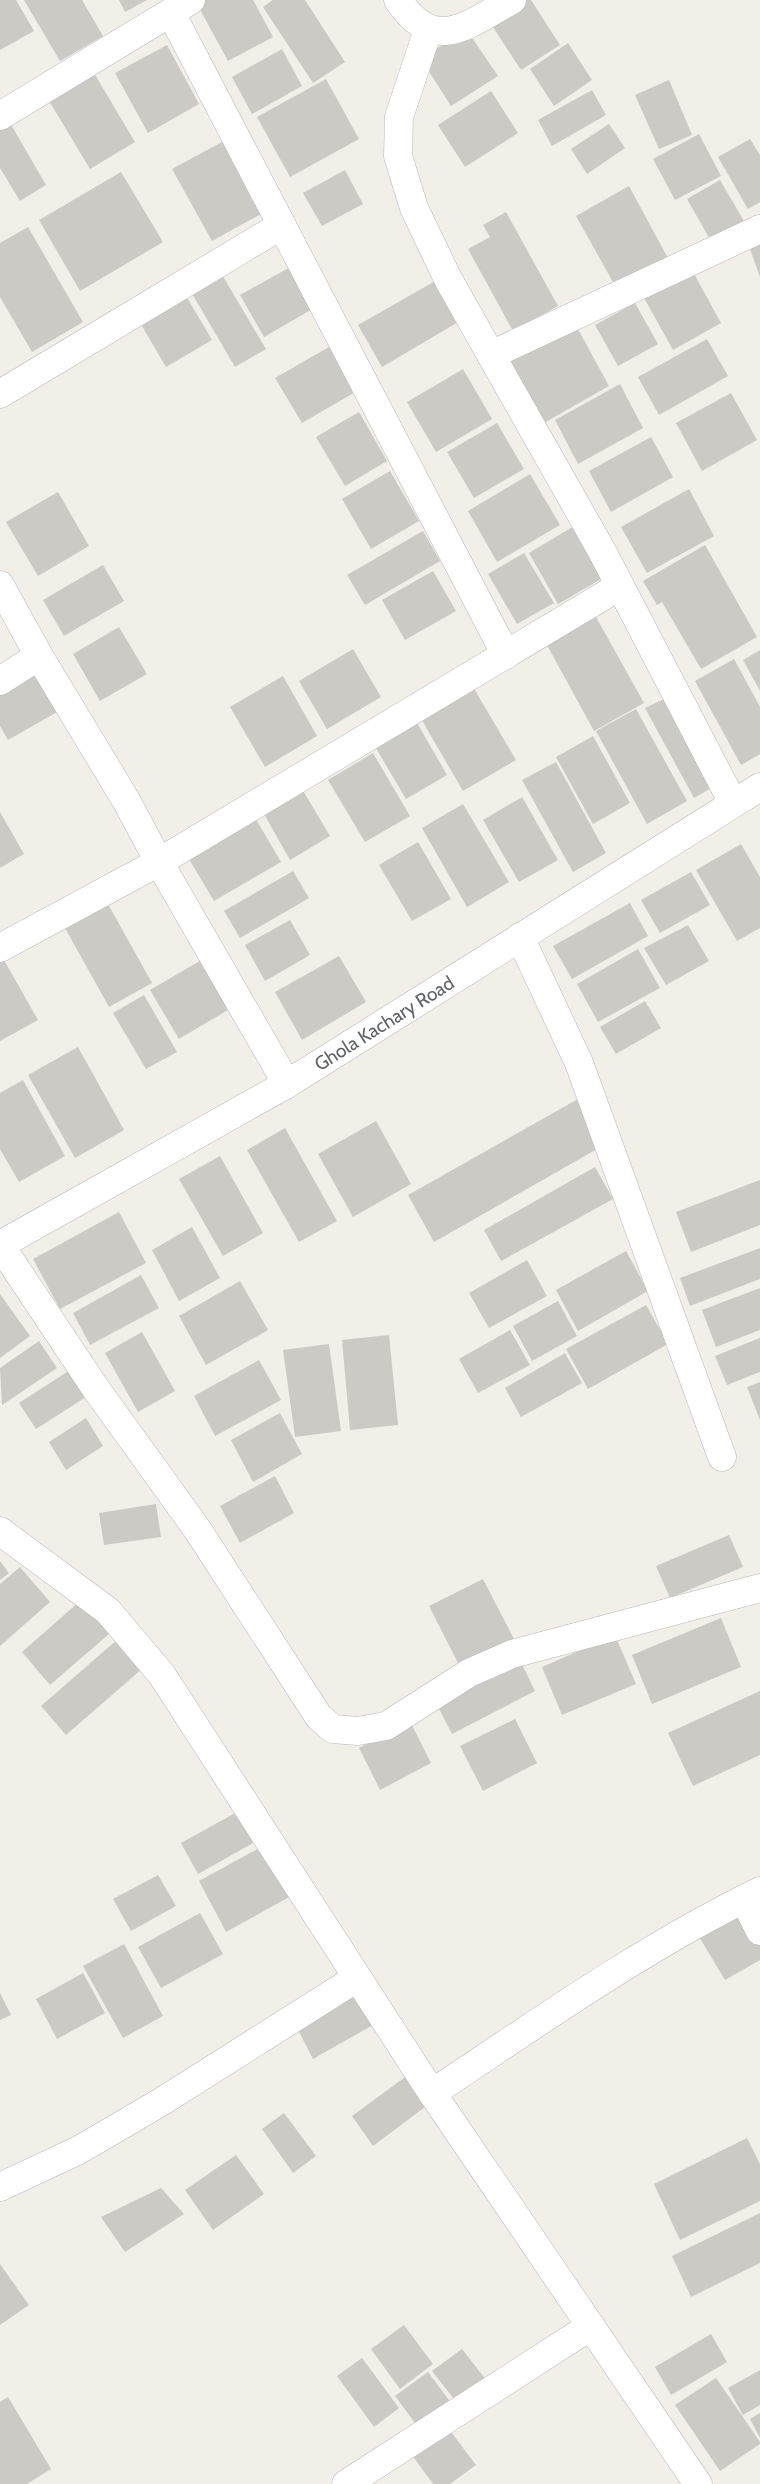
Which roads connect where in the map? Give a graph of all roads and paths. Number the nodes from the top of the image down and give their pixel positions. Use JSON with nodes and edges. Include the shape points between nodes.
{"nodes":[{"id":1,"x":398,"y":0,"type":"edge"},
{"id":2,"x":512,"y":0,"type":"edge"},
{"id":3,"x":181,"y":6,"type":"edge"},
{"id":4,"x":428,"y":30,"type":"junction"},
{"id":5,"x":0,"y":116,"type":"edge"},
{"id":6,"x":282,"y":225,"type":"junction"},
{"id":7,"x":760,"y":229,"type":"edge"},
{"id":8,"x":491,"y":356,"type":"junction"},
{"id":9,"x":0,"y":394,"type":"edge"},
{"id":10,"x":0,"y":585,"type":"edge"},
{"id":11,"x":620,"y":586,"type":"junction"},
{"id":12,"x":506,"y":655,"type":"junction"},
{"id":13,"x":39,"y":656,"type":"junction"},
{"id":14,"x":0,"y":681,"type":"edge"},
{"id":15,"x":760,"y":787,"type":"edge"},
{"id":16,"x":733,"y":802,"type":"junction"},
{"id":17,"x":159,"y":862,"type":"junction"},
{"id":18,"x":520,"y":937,"type":"junction"},
{"id":19,"x":0,"y":948,"type":"edge"},
{"id":20,"x":287,"y":1084,"type":"junction"},
{"id":21,"x":0,"y":1245,"type":"edge"},
{"id":22,"x":722,"y":1458,"type":"dead end"},
{"id":23,"x":0,"y":1531,"type":"edge"},
{"id":24,"x":760,"y":1588,"type":"edge"},
{"id":25,"x":752,"y":1895,"type":"edge"},
{"id":26,"x":760,"y":1931,"type":"edge"},
{"id":27,"x":358,"y":1978,"type":"junction"},
{"id":28,"x":432,"y":2093,"type":"junction"},
{"id":29,"x":0,"y":2187,"type":"edge"},
{"id":30,"x":591,"y":2326,"type":"junction"},
{"id":31,"x":346,"y":2484,"type":"edge"},
{"id":32,"x":698,"y":2484,"type":"edge"}],
"edges":[{"from":1,"to":4,"type":"street","via":[[408,14]]},
{"from":2,"to":4,"type":"street","via":[[463,27],[446,32]]},
{"from":3,"to":5,"type":"street"},
{"from":3,"to":6,"type":"street"},
{"from":4,"to":8,"type":"street","via":[[399,117],[398,156],[414,208],[448,279]]},
{"from":6,"to":9,"type":"street"},
{"from":6,"to":12,"type":"street"},
{"from":7,"to":8,"type":"street"},
{"from":8,"to":11,"type":"street"},
{"from":10,"to":13,"type":"street"},
{"from":11,"to":12,"type":"street"},
{"from":11,"to":16,"type":"street"},
{"from":12,"to":17,"type":"street"},
{"from":13,"to":14,"type":"street"},
{"from":13,"to":17,"type":"street","via":[[127,802]]},
{"from":15,"to":16,"type":"street","name":"Ghola Kachary Road"},
{"from":16,"to":18,"type":"street","name":"Ghola Kachary Road"},
{"from":17,"to":19,"type":"street"},
{"from":17,"to":20,"type":"street"},
{"from":18,"to":20,"type":"street","name":"Ghola Kachary Road"},
{"from":18,"to":22,"type":"street","via":[[578,1063]]},
{"from":20,"to":21,"type":"street","name":"Ghola Kachary Road"},
{"from":21,"to":24,"type":"street","via":[[96,1389],[197,1529],[319,1717],[333,1729],[358,1731],[386,1726],[469,1673],[512,1654]]},
{"from":23,"to":27,"type":"street","via":[[108,1611],[162,1674]]},
{"from":25,"to":26,"type":"street"},
{"from":25,"to":28,"type":"street","via":[[616,1972]]},
{"from":27,"to":28,"type":"street"},
{"from":27,"to":29,"type":"street","via":[[79,2150]]},
{"from":28,"to":30,"type":"street"},
{"from":30,"to":31,"type":"street"},
{"from":30,"to":32,"type":"street"}]}
